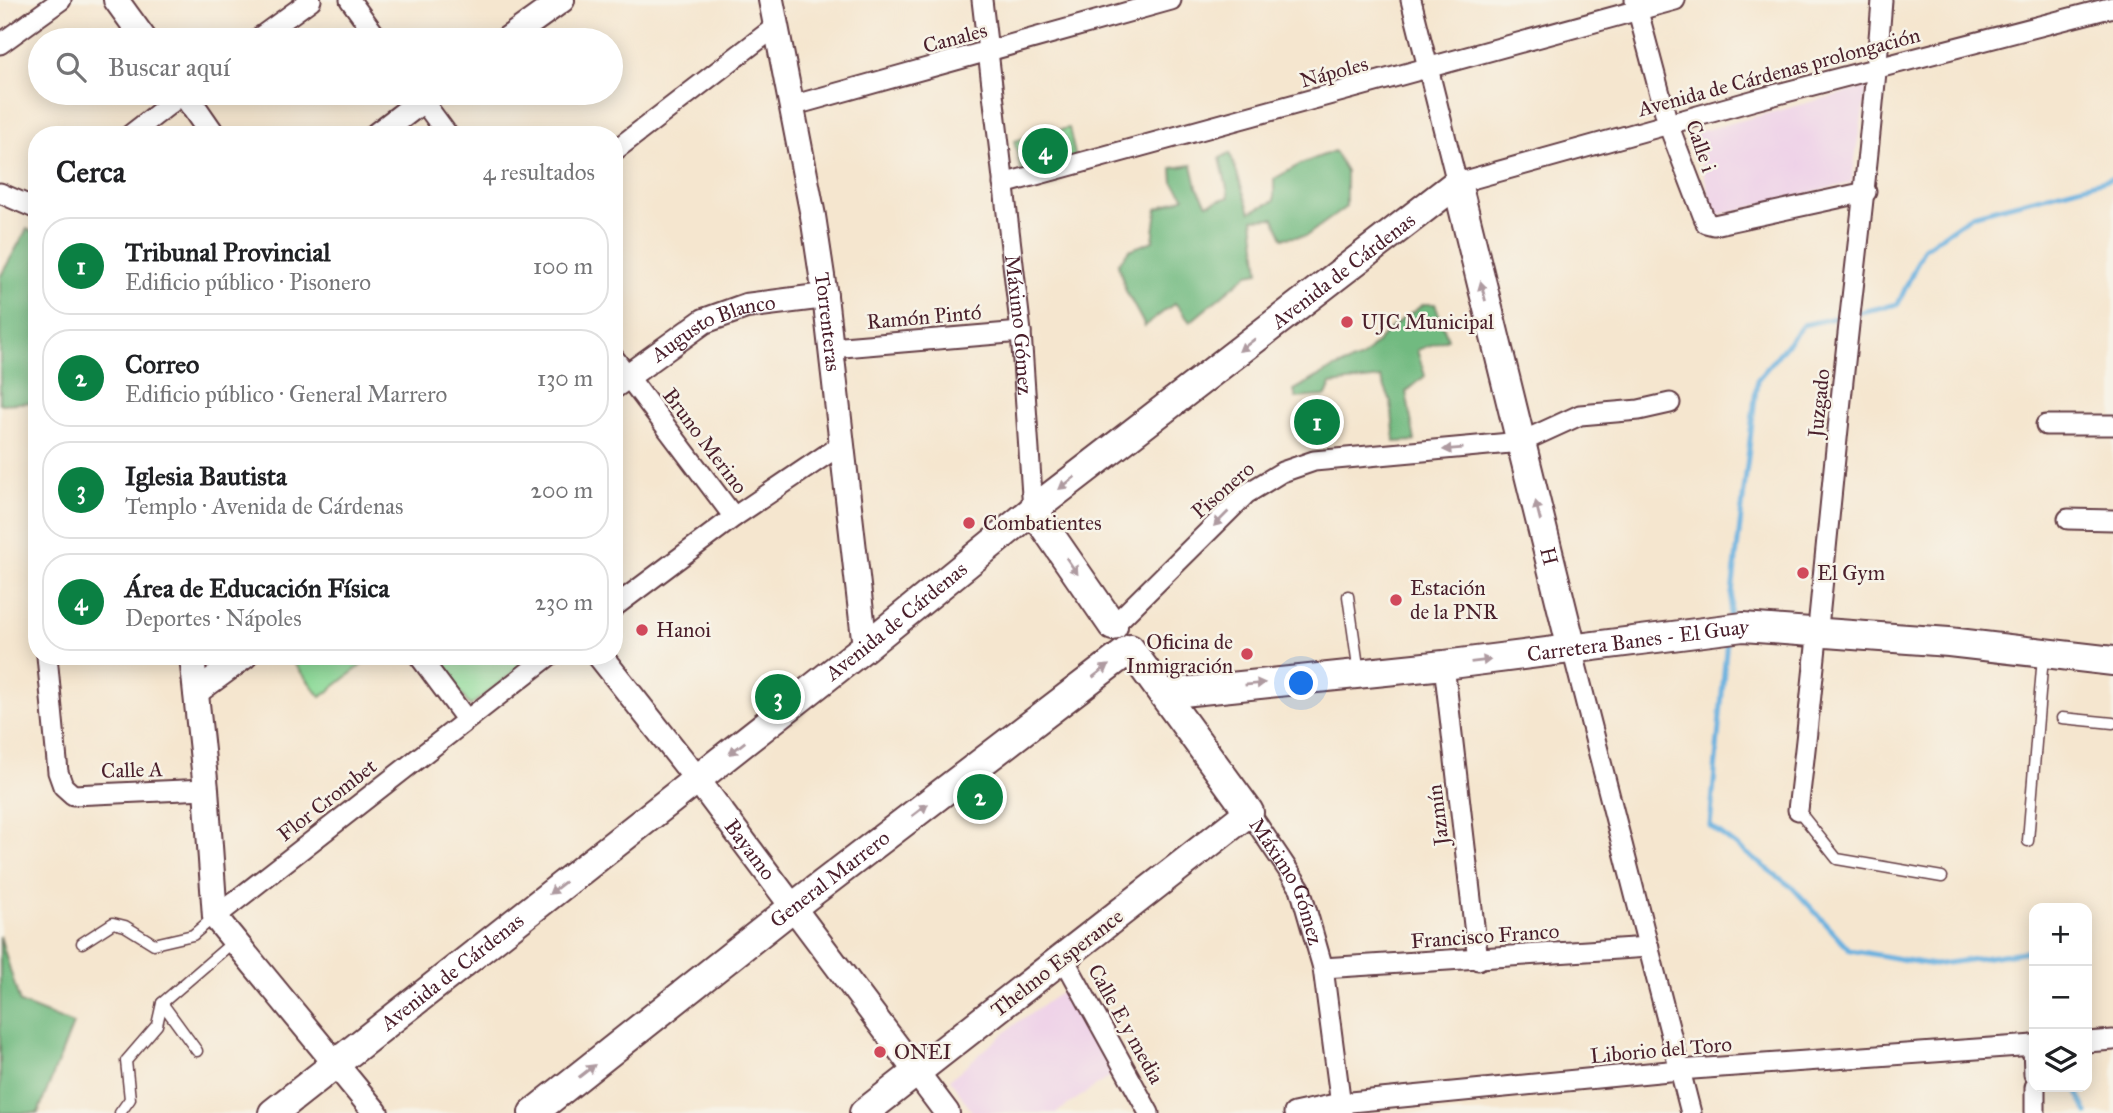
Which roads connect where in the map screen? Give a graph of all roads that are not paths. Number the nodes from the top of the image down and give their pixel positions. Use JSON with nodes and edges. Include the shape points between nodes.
{"nodes":[{"id":1,"x":61,"y":0,"type":"edge"},
{"id":2,"x":116,"y":0,"type":"edge"},
{"id":3,"x":311,"y":0,"type":"edge"},
{"id":4,"x":350,"y":0,"type":"edge"},
{"id":5,"x":562,"y":0,"type":"edge"},
{"id":6,"x":771,"y":0,"type":"edge"},
{"id":7,"x":982,"y":0,"type":"edge"},
{"id":8,"x":1171,"y":0,"type":"edge"},
{"id":9,"x":1411,"y":0,"type":"edge"},
{"id":10,"x":1675,"y":0,"type":"edge"},
{"id":11,"x":1882,"y":0,"type":"edge"},
{"id":12,"x":1636,"y":5,"type":"edge"},
{"id":13,"x":2113,"y":7,"type":"edge"},
{"id":14,"x":775,"y":27,"type":"junction"},
{"id":15,"x":136,"y":28,"type":"edge"},
{"id":16,"x":272,"y":28,"type":"edge"},
{"id":17,"x":370,"y":28,"type":"edge"},
{"id":18,"x":523,"y":28,"type":"edge"},
{"id":19,"x":0,"y":44,"type":"edge"},
{"id":20,"x":988,"y":53,"type":"junction"},
{"id":21,"x":1429,"y":69,"type":"junction"},
{"id":22,"x":1877,"y":70,"type":"junction"},
{"id":23,"x":169,"y":105,"type":"edge"},
{"id":24,"x":192,"y":105,"type":"edge"},
{"id":25,"x":412,"y":105,"type":"edge"},
{"id":26,"x":430,"y":105,"type":"edge"},
{"id":27,"x":791,"y":106,"type":"junction"},
{"id":28,"x":1668,"y":124,"type":"junction"},
{"id":29,"x":142,"y":126,"type":"edge"},
{"id":30,"x":207,"y":126,"type":"edge"},
{"id":31,"x":388,"y":126,"type":"edge"},
{"id":32,"x":443,"y":126,"type":"edge"},
{"id":33,"x":623,"y":144,"type":"edge"},
{"id":34,"x":1457,"y":183,"type":"junction"},
{"id":35,"x":1003,"y":184,"type":"junction"},
{"id":36,"x":1866,"y":192,"type":"junction"},
{"id":37,"x":0,"y":193,"type":"edge"},
{"id":38,"x":28,"y":205,"type":"edge"},
{"id":39,"x":825,"y":296,"type":"junction"},
{"id":40,"x":1021,"y":332,"type":"junction"},
{"id":41,"x":831,"y":348,"type":"junction"},
{"id":42,"x":623,"y":372,"type":"edge"},
{"id":43,"x":623,"y":379,"type":"edge"},
{"id":44,"x":1670,"y":403,"type":"dead end"},
{"id":45,"x":2046,"y":425,"type":"dead end"},
{"id":46,"x":2113,"y":425,"type":"edge"},
{"id":47,"x":1521,"y":442,"type":"junction"},
{"id":48,"x":842,"y":444,"type":"junction"},
{"id":49,"x":1033,"y":510,"type":"junction"},
{"id":50,"x":734,"y":517,"type":"junction"},
{"id":51,"x":2068,"y":519,"type":"dead end"},
{"id":52,"x":2113,"y":520,"type":"edge"},
{"id":53,"x":1348,"y":596,"type":"dead end"},
{"id":54,"x":623,"y":600,"type":"edge"},
{"id":55,"x":1113,"y":626,"type":"junction"},
{"id":56,"x":1820,"y":632,"type":"junction"},
{"id":57,"x":864,"y":648,"type":"junction"},
{"id":58,"x":1130,"y":649,"type":"junction"},
{"id":59,"x":1572,"y":649,"type":"junction"},
{"id":60,"x":2044,"y":652,"type":"junction"},
{"id":61,"x":2113,"y":661,"type":"edge"},
{"id":62,"x":48,"y":665,"type":"edge"},
{"id":63,"x":193,"y":665,"type":"edge"},
{"id":64,"x":233,"y":665,"type":"edge"},
{"id":65,"x":426,"y":665,"type":"edge"},
{"id":66,"x":537,"y":665,"type":"edge"},
{"id":67,"x":607,"y":665,"type":"edge"},
{"id":68,"x":1444,"y":665,"type":"junction"},
{"id":69,"x":1359,"y":674,"type":"junction"},
{"id":70,"x":196,"y":692,"type":"junction"},
{"id":71,"x":1163,"y":694,"type":"junction"},
{"id":72,"x":2062,"y":718,"type":"dead end"},
{"id":73,"x":466,"y":719,"type":"junction"},
{"id":74,"x":2113,"y":723,"type":"edge"},
{"id":75,"x":697,"y":779,"type":"junction"},
{"id":76,"x":206,"y":789,"type":"junction"},
{"id":77,"x":1798,"y":810,"type":"joint"},
{"id":78,"x":1249,"y":812,"type":"junction"},
{"id":79,"x":2028,"y":841,"type":"dead end"},
{"id":80,"x":1942,"y":877,"type":"dead end"},
{"id":81,"x":793,"y":907,"type":"junction"},
{"id":82,"x":215,"y":917,"type":"junction"},
{"id":83,"x":234,"y":941,"type":"junction"},
{"id":84,"x":82,"y":943,"type":"dead end"},
{"id":85,"x":1649,"y":947,"type":"junction"},
{"id":86,"x":1063,"y":957,"type":"junction"},
{"id":87,"x":1478,"y":960,"type":"junction"},
{"id":88,"x":1323,"y":968,"type":"junction"},
{"id":89,"x":162,"y":1003,"type":"junction"},
{"id":90,"x":2113,"y":1040,"type":"edge"},
{"id":91,"x":2092,"y":1042,"type":"edge"},
{"id":92,"x":2029,"y":1045,"type":"edge"},
{"id":93,"x":197,"y":1051,"type":"dead end"},
{"id":94,"x":334,"y":1063,"type":"junction"},
{"id":95,"x":1679,"y":1070,"type":"junction"},
{"id":96,"x":917,"y":1072,"type":"junction"},
{"id":97,"x":2035,"y":1092,"type":"edge"},
{"id":98,"x":1341,"y":1108,"type":"edge"},
{"id":99,"x":870,"y":1111,"type":"edge"},
{"id":100,"x":535,"y":1112,"type":"edge"},
{"id":101,"x":120,"y":1113,"type":"edge"},
{"id":102,"x":273,"y":1113,"type":"edge"},
{"id":103,"x":376,"y":1113,"type":"edge"},
{"id":104,"x":947,"y":1113,"type":"edge"},
{"id":105,"x":1149,"y":1113,"type":"edge"},
{"id":106,"x":1294,"y":1113,"type":"edge"},
{"id":107,"x":1690,"y":1113,"type":"edge"},
{"id":108,"x":2035,"y":1113,"type":"edge"}],
"edges":[{"from":1,"to":19,"type":"street"},
{"from":2,"to":15,"type":"street"},
{"from":3,"to":16,"type":"street"},
{"from":4,"to":17,"type":"street"},
{"from":5,"to":18,"type":"street"},
{"from":6,"to":14,"type":"street","name":"Torrenteras"},
{"from":7,"to":20,"type":"street","name":"Máximo Gómez"},
{"from":8,"to":20,"type":"street","name":"Canales"},
{"from":9,"to":21,"type":"street","name":"H"},
{"from":10,"to":12,"type":"street","name":"Nápoles"},
{"from":11,"to":22,"type":"street","name":"Juzgado"},
{"from":12,"to":21,"type":"street","name":"Nápoles"},
{"from":12,"to":28,"type":"street","name":"Calle i"},
{"from":13,"to":22,"type":"street","name":"Avenida de Cárdenas prolongación"},
{"from":14,"to":27,"type":"street","name":"Torrenteras"},
{"from":14,"to":33,"type":"street"},
{"from":20,"to":27,"type":"street","name":"Canales"},
{"from":20,"to":35,"type":"street","name":"Máximo Gómez"},
{"from":21,"to":34,"type":"street","name":"H"},
{"from":21,"to":35,"type":"street","name":"Nápoles"},
{"from":22,"to":28,"type":"street","name":"Avenida de Cárdenas prolongación"},
{"from":22,"to":36,"type":"street","name":"Juzgado"},
{"from":23,"to":29,"type":"street"},
{"from":24,"to":30,"type":"street"},
{"from":25,"to":31,"type":"street"},
{"from":26,"to":32,"type":"street"},
{"from":27,"to":39,"type":"street","name":"Torrenteras"},
{"from":28,"to":34,"type":"street","name":"Avenida de Cárdenas prolongación"},
{"from":28,"to":36,"type":"street","name":"Calle i","via":[[1706,223]]},
{"from":47,"to":34,"type":"main road","name":"H","one_way":true},
{"from":34,"to":49,"type":"main road","name":"Avenida de Cárdenas","one_way":true},
{"from":35,"to":40,"type":"street","name":"Máximo Gómez"},
{"from":36,"to":56,"type":"street","name":"Juzgado"},
{"from":37,"to":38,"type":"street"},
{"from":39,"to":41,"type":"street","name":"Torrenteras"},
{"from":39,"to":42,"type":"street","name":"Augusto Blanco","via":[[746,306],[704,321]]},
{"from":40,"to":41,"type":"street","name":"Ramón Pintó"},
{"from":40,"to":49,"type":"street","name":"Máximo Gómez"},
{"from":41,"to":48,"type":"street","name":"Torrenteras"},
{"from":43,"to":50,"type":"street","name":"Bruno Merino"},
{"from":44,"to":47,"type":"street","name":"Pisonero","via":[[1580,415]]},
{"from":45,"to":46,"type":"street"},
{"from":47,"to":55,"type":"street","name":"Pisonero","one_way":true,"via":[[1314,461],[1282,472],[1246,494]]},
{"from":59,"to":47,"type":"main road","name":"H","one_way":true},
{"from":48,"to":50,"type":"street"},
{"from":48,"to":57,"type":"street","name":"Torrenteras"},
{"from":49,"to":55,"type":"main road","one_way":true},
{"from":49,"to":57,"type":"main road","name":"Avenida de Cárdenas"},
{"from":50,"to":54,"type":"street"},
{"from":51,"to":52,"type":"street"},
{"from":53,"to":69,"type":"lane"},
{"from":55,"to":58,"type":"street"},
{"from":56,"to":59,"type":"main road","name":"Carretera Banes - El Guay","via":[[1743,627]]},
{"from":56,"to":60,"type":"main road","name":"Carretera Banes - El Guay"},
{"from":56,"to":77,"type":"street","name":"Juzgado"},
{"from":57,"to":75,"type":"main road","name":"Avenida de Cárdenas","one_way":true},
{"from":58,"to":71,"type":"main road","name":"Máximo Gómez"},
{"from":81,"to":58,"type":"main road","name":"General Marrero","one_way":true},
{"from":68,"to":59,"type":"main road","name":"Carretera Banes - El Guay","one_way":true},
{"from":59,"to":85,"type":"street","name":"H"},
{"from":60,"to":61,"type":"main road","name":"Carretera Banes - El Guay"},
{"from":60,"to":79,"type":"lane"},
{"from":62,"to":76,"type":"street","name":"Calle A","via":[[58,772],[73,795]]},
{"from":63,"to":70,"type":"street"},
{"from":64,"to":70,"type":"street"},
{"from":65,"to":73,"type":"street"},
{"from":66,"to":73,"type":"street","name":"Flor Crombet"},
{"from":67,"to":75,"type":"street","name":"Bayamo"},
{"from":68,"to":69,"type":"main road","name":"Carretera Banes - El Guay"},
{"from":68,"to":87,"type":"street","name":"Jazmín"},
{"from":71,"to":69,"type":"main road","name":"Carretera Banes - El Guay","one_way":true},
{"from":70,"to":76,"type":"street"},
{"from":71,"to":78,"type":"main road","name":"Máximo Gómez"},
{"from":72,"to":74,"type":"lane"},
{"from":73,"to":82,"type":"street","name":"Flor Crombet"},
{"from":75,"to":81,"type":"street","name":"Bayamo"},
{"from":75,"to":94,"type":"main road","name":"Avenida de Cárdenas","one_way":true},
{"from":76,"to":82,"type":"street"},
{"from":77,"to":80,"type":"lane","via":[[1837,859]]},
{"from":78,"to":86,"type":"main road","name":"Thelmo Esperance"},
{"from":78,"to":88,"type":"street","name":"Máximo Gómez","via":[[1300,888]]},
{"from":81,"to":96,"type":"street","name":"Bayamo"},
{"from":100,"to":81,"type":"main road","name":"General Marrero","one_way":true},
{"from":82,"to":83,"type":"street"},
{"from":82,"to":84,"type":"lane","name":"Flor Crombet","via":[[192,934],[154,944],[113,923]]},
{"from":83,"to":89,"type":"lane"},
{"from":83,"to":94,"type":"street"},
{"from":85,"to":87,"type":"street","name":"Francisco Franco"},
{"from":85,"to":95,"type":"street","name":"H"},
{"from":86,"to":96,"type":"main road","name":"Thelmo Esperance"},
{"from":86,"to":105,"type":"street","name":"Calle E y media"},
{"from":87,"to":88,"type":"street","name":"Francisco Franco"},
{"from":88,"to":98,"type":"street","name":"Máximo Gómez"},
{"from":89,"to":93,"type":"lane"},
{"from":89,"to":101,"type":"lane","via":[[157,1026],[126,1061],[130,1099]]},
{"from":90,"to":91,"type":"street"},
{"from":92,"to":95,"type":"street","name":"Liborio del Toro"},
{"from":94,"to":102,"type":"main road","name":"Avenida de Cárdenas"},
{"from":94,"to":103,"type":"street"},
{"from":95,"to":98,"type":"street","name":"Liborio del Toro"},
{"from":95,"to":107,"type":"street","name":"H"},
{"from":96,"to":99,"type":"main road","name":"Thelmo Esperance"},
{"from":96,"to":104,"type":"street","name":"Bayamo"},
{"from":97,"to":108,"type":"street"},
{"from":98,"to":106,"type":"street","name":"Liborio del Toro"}]}
